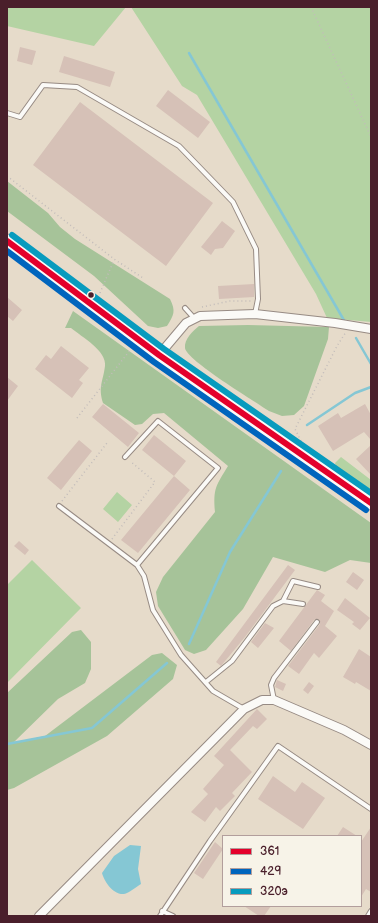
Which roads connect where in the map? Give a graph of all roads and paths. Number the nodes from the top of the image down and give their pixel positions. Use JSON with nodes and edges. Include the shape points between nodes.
{"nodes":[{"id":1,"x":311,"y":7,"type":"edge"},
{"id":2,"x":7,"y":113,"type":"edge"},
{"id":3,"x":371,"y":137,"type":"edge"},
{"id":4,"x":7,"y":176,"type":"edge"},
{"id":5,"x":7,"y":241,"type":"edge"},
{"id":6,"x":114,"y":259,"type":"junction"},
{"id":7,"x":143,"y":278,"type":"dead end"},
{"id":8,"x":100,"y":293,"type":"dead end"},
{"id":9,"x":257,"y":300,"type":"junction"},
{"id":10,"x":186,"y":309,"type":"joint"},
{"id":11,"x":255,"y":314,"type":"junction"},
{"id":12,"x":194,"y":318,"type":"junction"},
{"id":13,"x":350,"y":326,"type":"junction"},
{"id":14,"x":371,"y":330,"type":"edge"},
{"id":15,"x":133,"y":347,"type":"dead end"},
{"id":16,"x":159,"y":355,"type":"junction"},
{"id":17,"x":77,"y":418,"type":"dead end"},
{"id":18,"x":302,"y":442,"type":"dead end"},
{"id":19,"x":108,"y":443,"type":"dead end"},
{"id":20,"x":125,"y":457,"type":"joint"},
{"id":21,"x":371,"y":503,"type":"edge"},
{"id":22,"x":59,"y":506,"type":"joint"},
{"id":23,"x":108,"y":543,"type":"junction"},
{"id":24,"x":137,"y":565,"type":"junction"},
{"id":25,"x":318,"y":587,"type":"dead end"},
{"id":26,"x":283,"y":601,"type":"junction"},
{"id":27,"x":303,"y":604,"type":"dead end"},
{"id":28,"x":317,"y":622,"type":"dead end"},
{"id":29,"x":206,"y":682,"type":"junction"},
{"id":30,"x":274,"y":700,"type":"junction"},
{"id":31,"x":244,"y":709,"type":"junction"},
{"id":32,"x":370,"y":742,"type":"edge"},
{"id":33,"x":371,"y":809,"type":"edge"},
{"id":34,"x":162,"y":911,"type":"junction"},
{"id":35,"x":371,"y":911,"type":"edge"},
{"id":36,"x":40,"y":916,"type":"edge"},
{"id":37,"x":160,"y":916,"type":"edge"},
{"id":38,"x":173,"y":916,"type":"edge"},
{"id":39,"x":368,"y":916,"type":"edge"}],
"edges":[{"from":1,"to":3,"type":"path"},
{"from":2,"to":9,"type":"lane","via":[[20,117],[43,85],[77,87],[179,146],[233,202],[248,231],[256,249]]},
{"from":4,"to":6,"type":"path"},
{"from":5,"to":16,"type":"main road"},
{"from":6,"to":7,"type":"path"},
{"from":6,"to":8,"type":"path"},
{"from":9,"to":10,"type":"path","via":[[230,301]]},
{"from":9,"to":11,"type":"lane"},
{"from":10,"to":12,"type":"lane"},
{"from":11,"to":12,"type":"street"},
{"from":11,"to":13,"type":"street"},
{"from":12,"to":16,"type":"street"},
{"from":13,"to":14,"type":"street"},
{"from":13,"to":18,"type":"path","via":[[337,346],[295,429]]},
{"from":15,"to":17,"type":"path"},
{"from":16,"to":21,"type":"main road"},
{"from":19,"to":22,"type":"path"},
{"from":20,"to":23,"type":"path","via":[[155,482]]},
{"from":20,"to":24,"type":"lane","via":[[158,420],[218,468]]},
{"from":22,"to":23,"type":"lane"},
{"from":23,"to":24,"type":"lane"},
{"from":24,"to":29,"type":"lane","via":[[144,576],[153,610],[181,655]]},
{"from":25,"to":26,"type":"lane","via":[[293,581]]},
{"from":26,"to":27,"type":"lane"},
{"from":26,"to":29,"type":"lane","via":[[272,606],[232,661]]},
{"from":28,"to":30,"type":"lane","via":[[274,678],[271,685]]},
{"from":29,"to":31,"type":"lane","via":[[213,691]]},
{"from":30,"to":31,"type":"street","via":[[262,700]]},
{"from":30,"to":32,"type":"street"},
{"from":31,"to":36,"type":"street"},
{"from":33,"to":34,"type":"lane","via":[[278,746]]},
{"from":34,"to":37,"type":"lane"},
{"from":34,"to":38,"type":"lane"},
{"from":35,"to":39,"type":"lane"}]}
